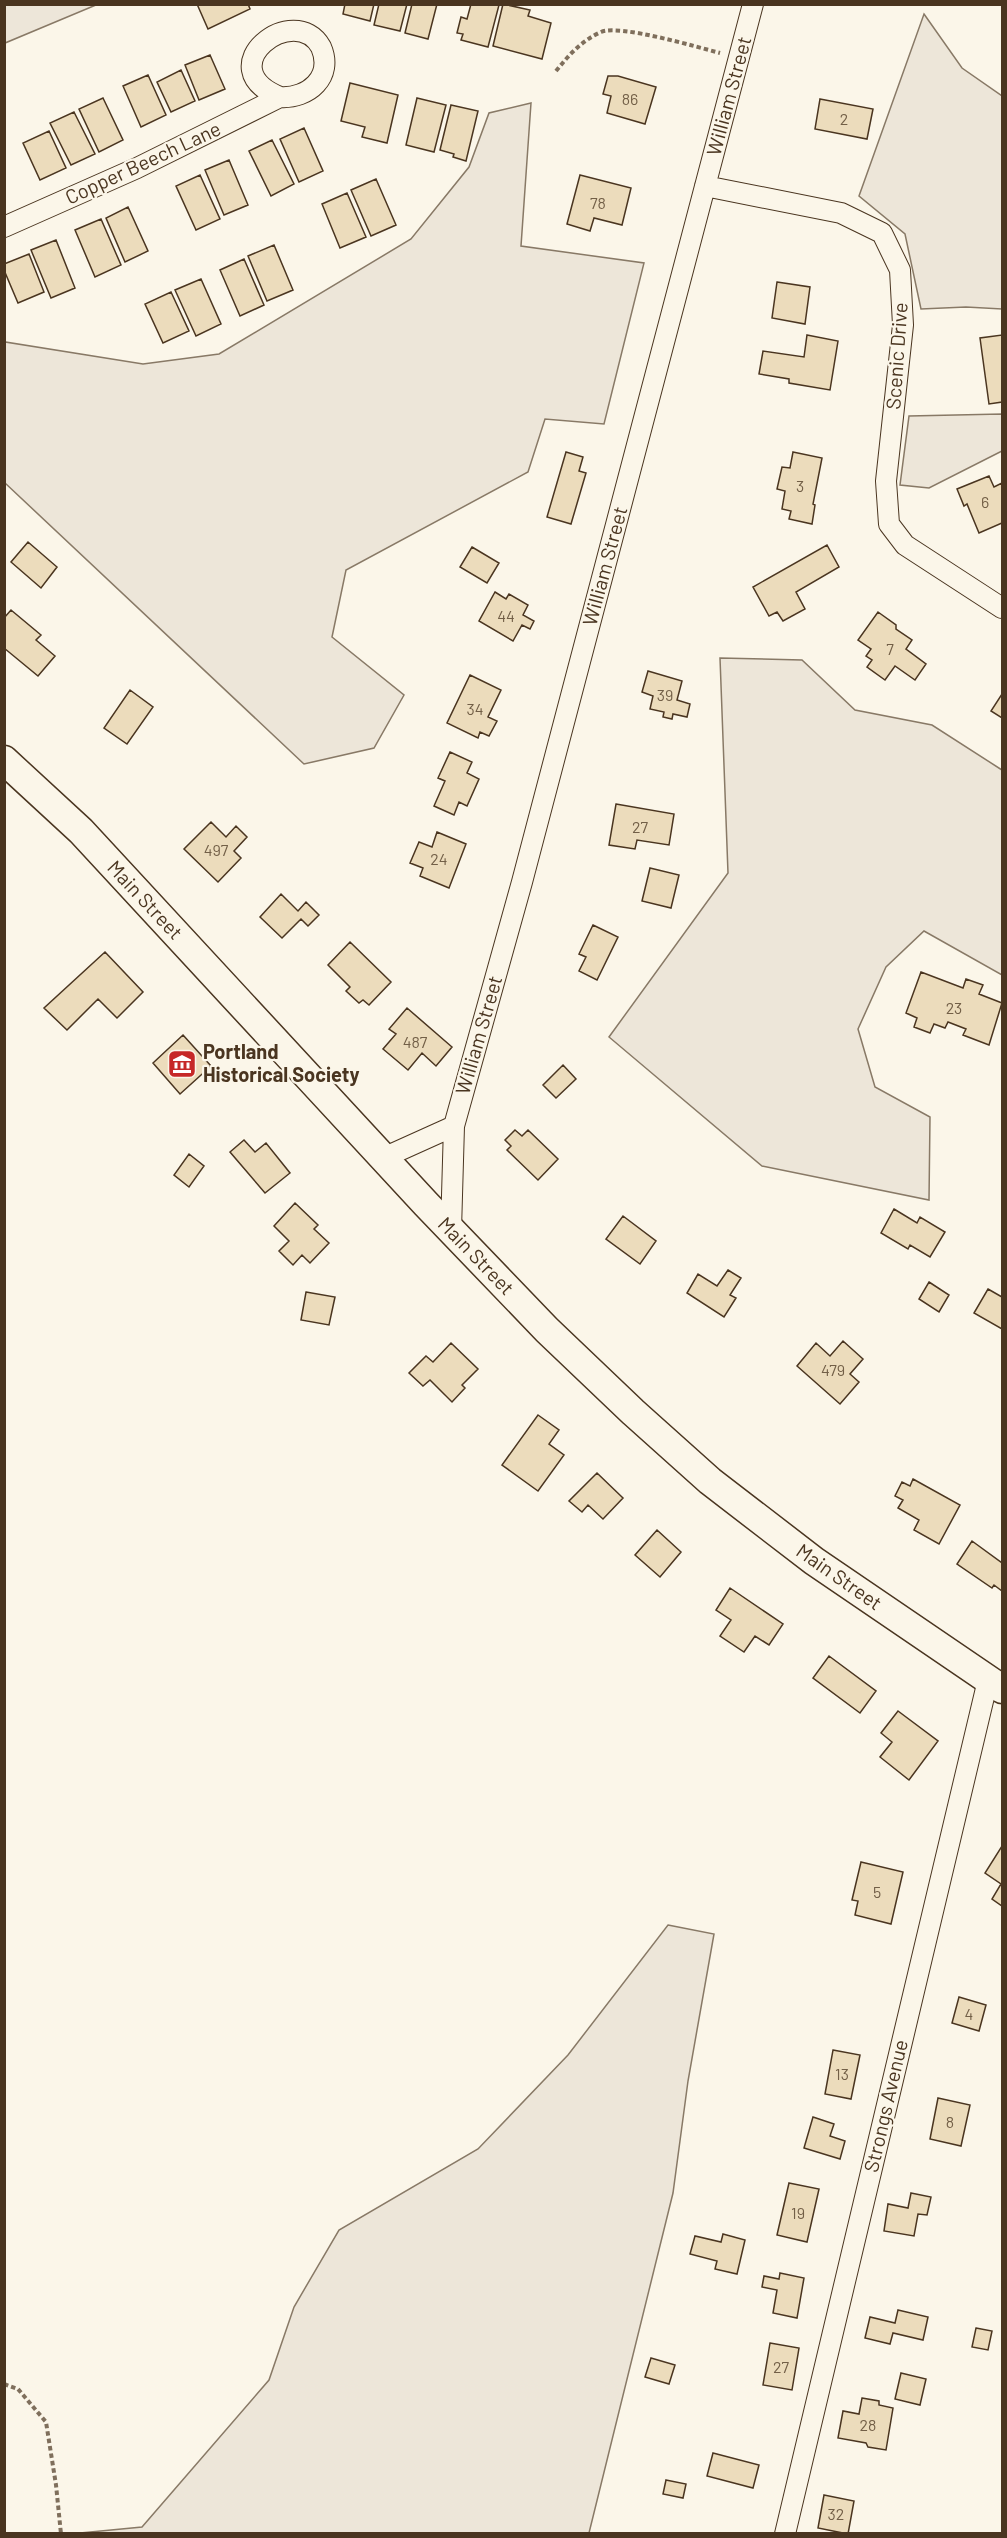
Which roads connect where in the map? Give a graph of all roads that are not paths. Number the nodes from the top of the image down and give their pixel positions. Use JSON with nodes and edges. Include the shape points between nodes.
{"nodes":[{"id":1,"x":753,"y":4,"type":"edge"},
{"id":2,"x":280,"y":97,"type":"dead end"},
{"id":3,"x":705,"y":186,"type":"junction"},
{"id":4,"x":4,"y":227,"type":"edge"},
{"id":5,"x":1002,"y":608,"type":"edge"},
{"id":6,"x":4,"y":760,"type":"edge"},
{"id":7,"x":454,"y":1126,"type":"junction"},
{"id":8,"x":383,"y":1158,"type":"junction"},
{"id":9,"x":451,"y":1230,"type":"junction"},
{"id":10,"x":995,"y":1684,"type":"edge"},
{"id":11,"x":785,"y":2534,"type":"edge"}],
"edges":[{"from":1,"to":3,"type":"street","name":"William Street"},
{"from":2,"to":4,"type":"street","name":"Copper Beech Lane","via":[[137,168]]},
{"from":3,"to":5,"type":"street","name":"Scenic Drive","via":[[841,213],[882,233],[900,270],[903,325],[886,481],[889,524],[905,545]]},
{"from":3,"to":7,"type":"street","name":"William Street"},
{"from":6,"to":8,"type":"main road","name":"Main Street","via":[[81,831]]},
{"from":7,"to":8,"type":"street"},
{"from":7,"to":9,"type":"street","name":"William Street"},
{"from":8,"to":9,"type":"main road","name":"Main Street"},
{"from":9,"to":10,"type":"main road","name":"Main Street","via":[[547,1330],[710,1481],[814,1561]]},
{"from":10,"to":11,"type":"street","name":"Strongs Avenue"}]}
